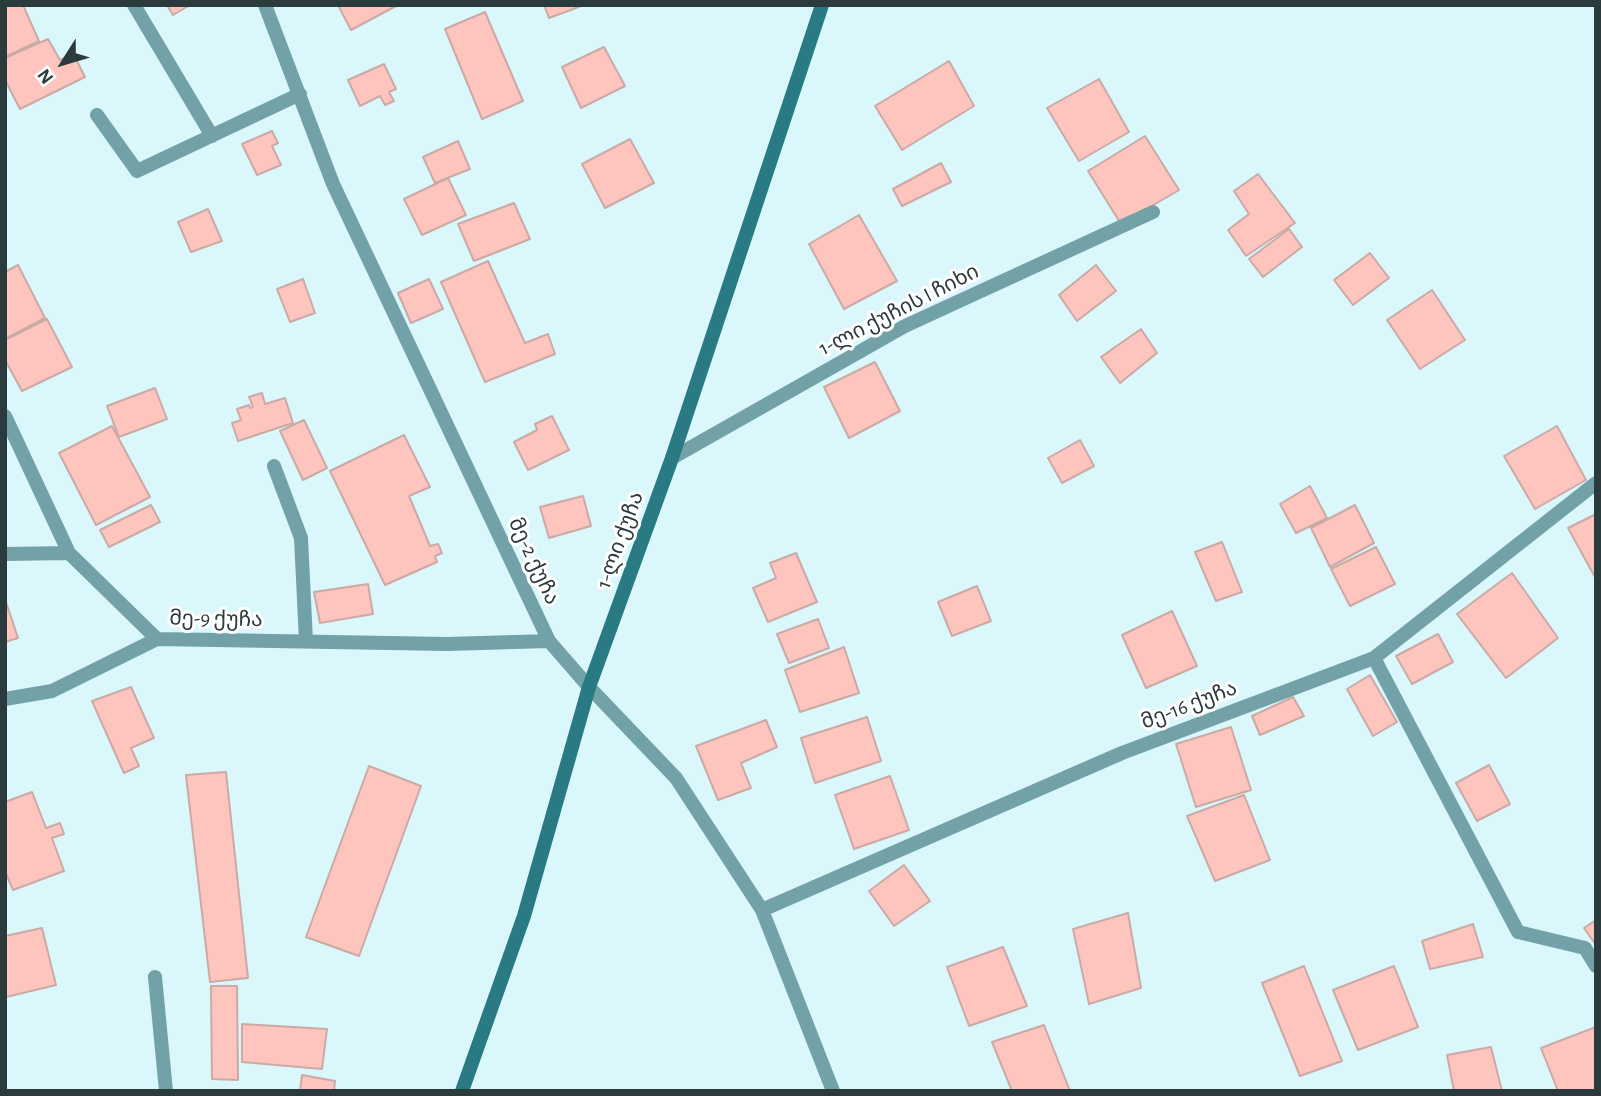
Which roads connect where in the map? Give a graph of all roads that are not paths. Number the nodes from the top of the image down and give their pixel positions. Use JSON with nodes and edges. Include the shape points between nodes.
{"nodes":[{"id":1,"x":134,"y":5,"type":"edge"},
{"id":2,"x":265,"y":5,"type":"edge"},
{"id":3,"x":822,"y":5,"type":"edge"},
{"id":4,"x":300,"y":94,"type":"junction"},
{"id":5,"x":97,"y":115,"type":"dead end"},
{"id":6,"x":212,"y":135,"type":"junction"},
{"id":7,"x":1153,"y":212,"type":"dead end"},
{"id":8,"x":5,"y":416,"type":"edge"},
{"id":9,"x":672,"y":458,"type":"junction"},
{"id":10,"x":274,"y":466,"type":"dead end"},
{"id":11,"x":1596,"y":483,"type":"edge"},
{"id":12,"x":69,"y":553,"type":"junction"},
{"id":13,"x":5,"y":554,"type":"edge"},
{"id":14,"x":157,"y":639,"type":"junction"},
{"id":15,"x":306,"y":641,"type":"junction"},
{"id":16,"x":549,"y":641,"type":"junction"},
{"id":17,"x":1374,"y":658,"type":"junction"},
{"id":18,"x":589,"y":687,"type":"junction"},
{"id":19,"x":5,"y":699,"type":"edge"},
{"id":20,"x":762,"y":910,"type":"junction"},
{"id":21,"x":1596,"y":966,"type":"edge"},
{"id":22,"x":155,"y":977,"type":"dead end"},
{"id":23,"x":166,"y":1091,"type":"edge"},
{"id":24,"x":462,"y":1091,"type":"edge"},
{"id":25,"x":833,"y":1091,"type":"edge"}],
"edges":[{"from":1,"to":6,"type":"street"},
{"from":2,"to":4,"type":"street","name":"მე-2 ქუჩა"},
{"from":3,"to":9,"type":"main road","name":"1-ლი ქუჩა"},
{"from":4,"to":6,"type":"street"},
{"from":4,"to":16,"type":"street","name":"მე-2 ქუჩა","via":[[334,184]]},
{"from":5,"to":6,"type":"street","via":[[137,170]]},
{"from":7,"to":9,"type":"street","name":"1-ლი ქუჩის I ჩიხი","via":[[905,326]]},
{"from":8,"to":12,"type":"street","name":"მე-9 ქუჩა"},
{"from":9,"to":18,"type":"main road","name":"1-ლი ქუჩა"},
{"from":10,"to":15,"type":"street","via":[[300,538]]},
{"from":11,"to":17,"type":"street","name":"მე-16 ქუჩა"},
{"from":12,"to":13,"type":"street"},
{"from":12,"to":14,"type":"street","name":"მე-9 ქუჩა"},
{"from":14,"to":15,"type":"street","name":"მე-9 ქუჩა"},
{"from":14,"to":19,"type":"street","via":[[52,691]]},
{"from":15,"to":16,"type":"street","name":"მე-9 ქუჩა"},
{"from":16,"to":18,"type":"street","name":"მე-2 ქუჩა"},
{"from":17,"to":20,"type":"street","name":"მე-16 ქუჩა","via":[[1122,753]]},
{"from":17,"to":21,"type":"street","via":[[1518,932],[1585,948]]},
{"from":18,"to":20,"type":"street","name":"მე-2 ქუჩა","via":[[677,778]]},
{"from":18,"to":24,"type":"main road","name":"1-ლი ქუჩა","via":[[524,916]]},
{"from":20,"to":25,"type":"street","name":"მე-2 ქუჩა"},
{"from":22,"to":23,"type":"street"}]}
